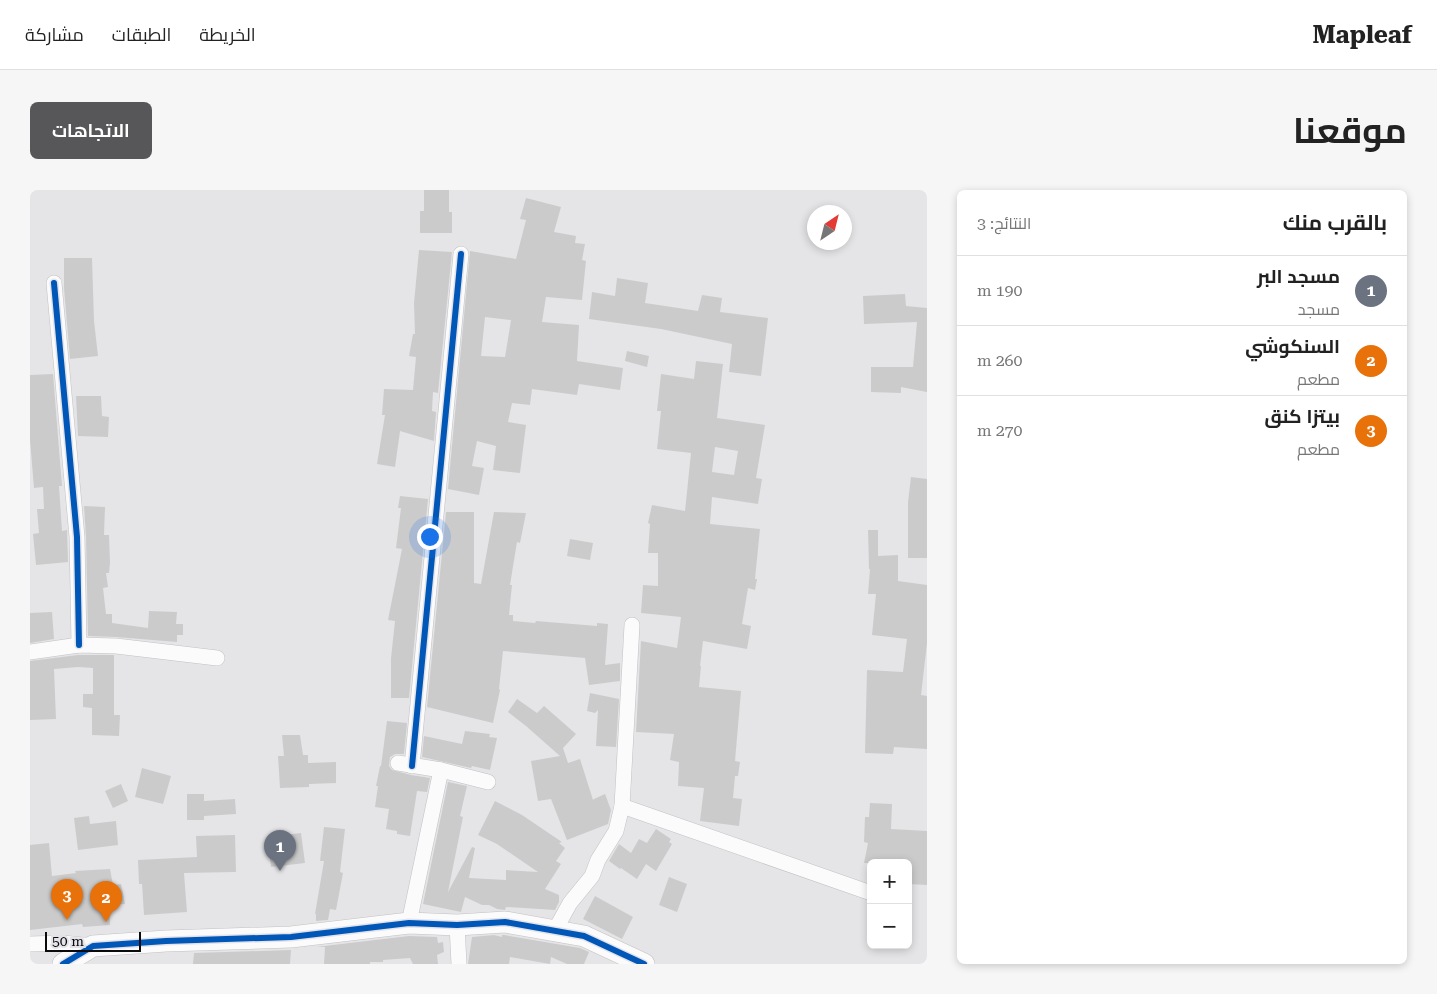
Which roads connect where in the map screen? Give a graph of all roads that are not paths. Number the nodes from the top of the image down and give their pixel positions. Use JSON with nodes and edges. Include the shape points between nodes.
{"nodes":[{"id":1,"x":461,"y":254,"type":"dead end"},
{"id":2,"x":54,"y":283,"type":"dead end"},
{"id":3,"x":632,"y":625,"type":"dead end"},
{"id":4,"x":79,"y":645,"type":"junction"},
{"id":5,"x":30,"y":652,"type":"edge"},
{"id":6,"x":217,"y":658,"type":"dead end"},
{"id":7,"x":441,"y":770,"type":"junction"},
{"id":8,"x":488,"y":782,"type":"dead end"},
{"id":9,"x":622,"y":806,"type":"junction"},
{"id":10,"x":867,"y":892,"type":"edge"},
{"id":11,"x":409,"y":923,"type":"junction"},
{"id":12,"x":457,"y":925,"type":"junction"},
{"id":13,"x":554,"y":932,"type":"junction"},
{"id":14,"x":30,"y":944,"type":"edge"},
{"id":15,"x":92,"y":946,"type":"junction"},
{"id":16,"x":63,"y":964,"type":"edge"},
{"id":17,"x":458,"y":964,"type":"edge"},
{"id":18,"x":644,"y":964,"type":"edge"}],
"edges":[{"from":1,"to":7,"type":"street","via":[[405,765]]},
{"from":2,"to":4,"type":"street","via":[[77,537]]},
{"from":3,"to":9,"type":"street"},
{"from":4,"to":5,"type":"street"},
{"from":4,"to":6,"type":"street"},
{"from":7,"to":8,"type":"street"},
{"from":7,"to":11,"type":"street"},
{"from":9,"to":10,"type":"street"},
{"from":9,"to":13,"type":"street","via":[[616,831],[592,876],[579,890]]},
{"from":11,"to":12,"type":"street"},
{"from":11,"to":15,"type":"street","via":[[290,937]]},
{"from":12,"to":13,"type":"street","via":[[505,922]]},
{"from":12,"to":17,"type":"street"},
{"from":13,"to":18,"type":"street","via":[[584,936]]},
{"from":14,"to":15,"type":"street"},
{"from":15,"to":16,"type":"street"}]}
